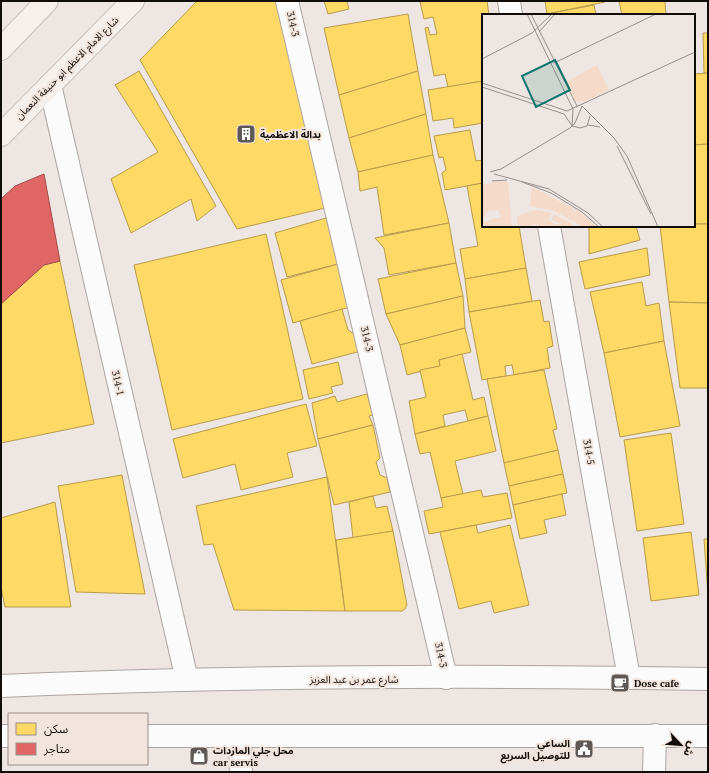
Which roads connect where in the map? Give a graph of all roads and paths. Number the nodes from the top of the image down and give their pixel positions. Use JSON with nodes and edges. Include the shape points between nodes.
{"nodes":[{"id":1,"x":47,"y":1,"type":"edge"},
{"id":2,"x":133,"y":1,"type":"edge"},
{"id":3,"x":287,"y":1,"type":"edge"},
{"id":4,"x":509,"y":1,"type":"edge"},
{"id":5,"x":511,"y":14,"type":"edge"},
{"id":6,"x":1,"y":49,"type":"edge"},
{"id":7,"x":50,"y":85,"type":"junction"},
{"id":8,"x":1,"y":135,"type":"edge"},
{"id":9,"x":549,"y":227,"type":"edge"},
{"id":10,"x":446,"y":678,"type":"junction"},
{"id":11,"x":629,"y":678,"type":"junction"},
{"id":12,"x":708,"y":679,"type":"edge"},
{"id":13,"x":187,"y":680,"type":"junction"},
{"id":14,"x":1,"y":686,"type":"edge"},
{"id":15,"x":655,"y":735,"type":"junction"},
{"id":16,"x":148,"y":736,"type":"edge"},
{"id":17,"x":240,"y":736,"type":"junction"},
{"id":18,"x":708,"y":736,"type":"edge"},
{"id":19,"x":241,"y":772,"type":"edge"},
{"id":20,"x":654,"y":772,"type":"edge"}],
"edges":[{"from":1,"to":6,"type":"main road"},
{"from":2,"to":7,"type":"main road","name":"شارع الامام الاعظم ابو حنيفة النعمان"},
{"from":3,"to":10,"type":"street","name":"314-3"},
{"from":4,"to":5,"type":"street"},
{"from":7,"to":8,"type":"main road","name":"شارع الامام الاعظم ابو حنيفة النعمان"},
{"from":7,"to":13,"type":"street","name":"314-1"},
{"from":9,"to":11,"type":"street","name":"314-5"},
{"from":10,"to":11,"type":"street","name":"شارع عمر بن عبد العزيز"},
{"from":10,"to":13,"type":"street","name":"شارع عمر بن عبد العزيز"},
{"from":11,"to":12,"type":"street","name":"شارع عمر بن عبد العزيز"},
{"from":13,"to":14,"type":"street","name":"شارع عمر بن عبد العزيز"},
{"from":15,"to":17,"type":"street"},
{"from":15,"to":18,"type":"street"},
{"from":15,"to":20,"type":"street"},
{"from":16,"to":17,"type":"street"},
{"from":17,"to":19,"type":"street"}]}
